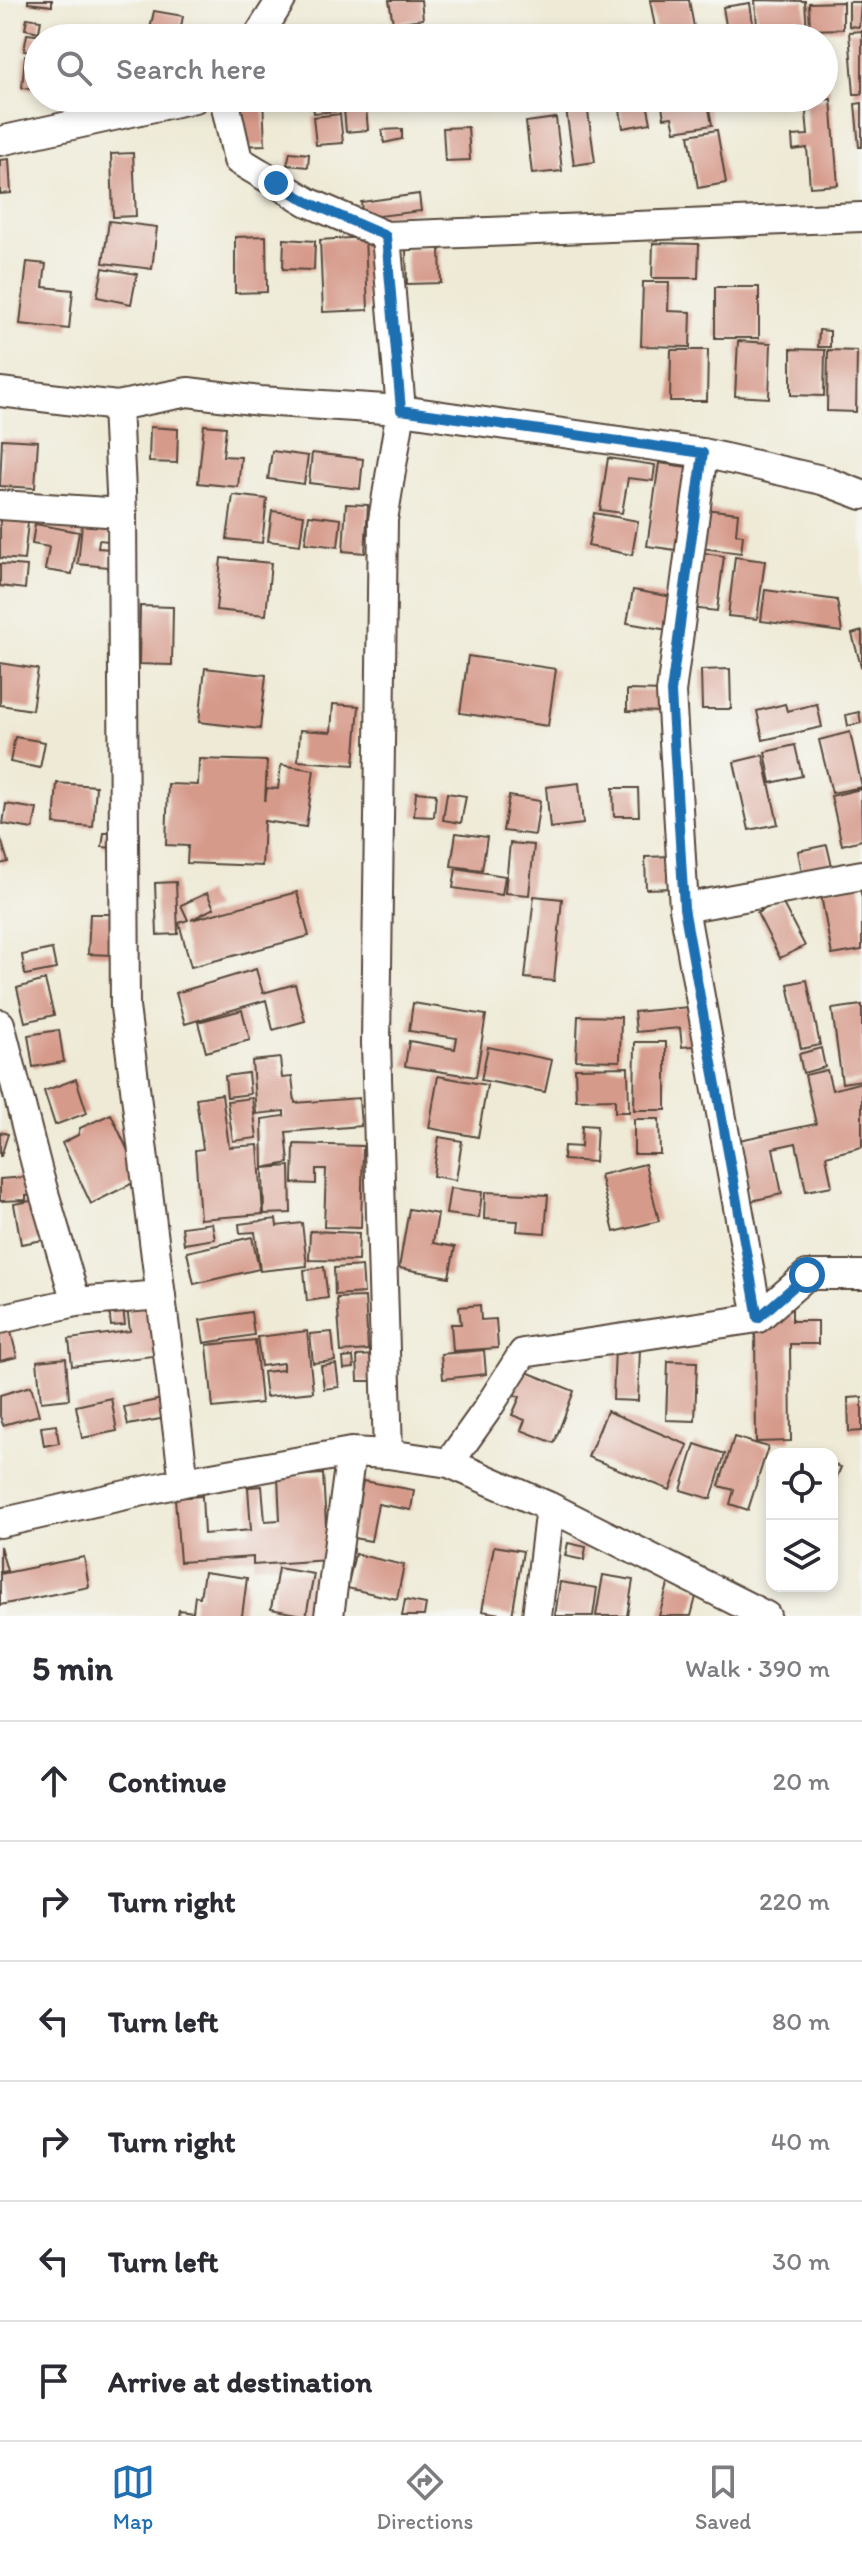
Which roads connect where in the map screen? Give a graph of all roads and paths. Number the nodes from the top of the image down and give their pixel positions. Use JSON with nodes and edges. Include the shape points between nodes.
{"nodes":[{"id":1,"x":281,"y":0,"type":"edge"},
{"id":2,"x":266,"y":24,"type":"edge"},
{"id":3,"x":132,"y":112,"type":"edge"},
{"id":4,"x":227,"y":112,"type":"edge"},
{"id":5,"x":0,"y":141,"type":"edge"},
{"id":6,"x":862,"y":217,"type":"edge"},
{"id":7,"x":386,"y":236,"type":"junction"},
{"id":8,"x":0,"y":392,"type":"edge"},
{"id":9,"x":117,"y":406,"type":"junction"},
{"id":10,"x":401,"y":410,"type":"junction"},
{"id":11,"x":703,"y":453,"type":"junction"},
{"id":12,"x":862,"y":495,"type":"edge"},
{"id":13,"x":0,"y":505,"type":"edge"},
{"id":14,"x":122,"y":513,"type":"junction"},
{"id":15,"x":862,"y":875,"type":"edge"},
{"id":16,"x":684,"y":908,"type":"junction"},
{"id":17,"x":0,"y":1024,"type":"edge"},
{"id":18,"x":6,"y":1070,"type":"edge"},
{"id":19,"x":862,"y":1275,"type":"edge"},
{"id":20,"x":161,"y":1295,"type":"junction"},
{"id":21,"x":76,"y":1302,"type":"junction"},
{"id":22,"x":758,"y":1318,"type":"junction"},
{"id":23,"x":0,"y":1319,"type":"edge"},
{"id":24,"x":351,"y":1452,"type":"junction"},
{"id":25,"x":388,"y":1454,"type":"junction"},
{"id":26,"x":449,"y":1463,"type":"junction"},
{"id":27,"x":184,"y":1482,"type":"junction"},
{"id":28,"x":550,"y":1507,"type":"junction"},
{"id":29,"x":0,"y":1523,"type":"edge"},
{"id":30,"x":329,"y":1616,"type":"edge"},
{"id":31,"x":537,"y":1616,"type":"edge"},
{"id":32,"x":766,"y":1616,"type":"edge"}],
"edges":[{"from":1,"to":2,"type":"street"},
{"from":3,"to":5,"type":"street"},
{"from":4,"to":7,"type":"street","via":[[238,160],[308,202]]},
{"from":6,"to":7,"type":"street"},
{"from":7,"to":10,"type":"street"},
{"from":8,"to":9,"type":"street"},
{"from":9,"to":10,"type":"street","via":[[188,392]]},
{"from":9,"to":14,"type":"street"},
{"from":10,"to":11,"type":"street"},
{"from":10,"to":25,"type":"street","via":[[383,520],[376,1011]]},
{"from":11,"to":12,"type":"street","via":[[822,480]]},
{"from":11,"to":16,"type":"street","via":[[671,692]]},
{"from":13,"to":14,"type":"street"},
{"from":14,"to":20,"type":"street","via":[[125,1007]]},
{"from":15,"to":16,"type":"street"},
{"from":16,"to":22,"type":"street"},
{"from":17,"to":18,"type":"street"},
{"from":18,"to":21,"type":"street"},
{"from":19,"to":22,"type":"street","via":[[807,1275]]},
{"from":20,"to":21,"type":"street"},
{"from":20,"to":27,"type":"street"},
{"from":21,"to":23,"type":"street"},
{"from":22,"to":26,"type":"street","via":[[523,1353]]},
{"from":24,"to":25,"type":"street"},
{"from":24,"to":27,"type":"street"},
{"from":24,"to":30,"type":"street"},
{"from":25,"to":26,"type":"street"},
{"from":26,"to":28,"type":"street"},
{"from":27,"to":29,"type":"street"},
{"from":28,"to":31,"type":"street"},
{"from":28,"to":32,"type":"street"}]}
